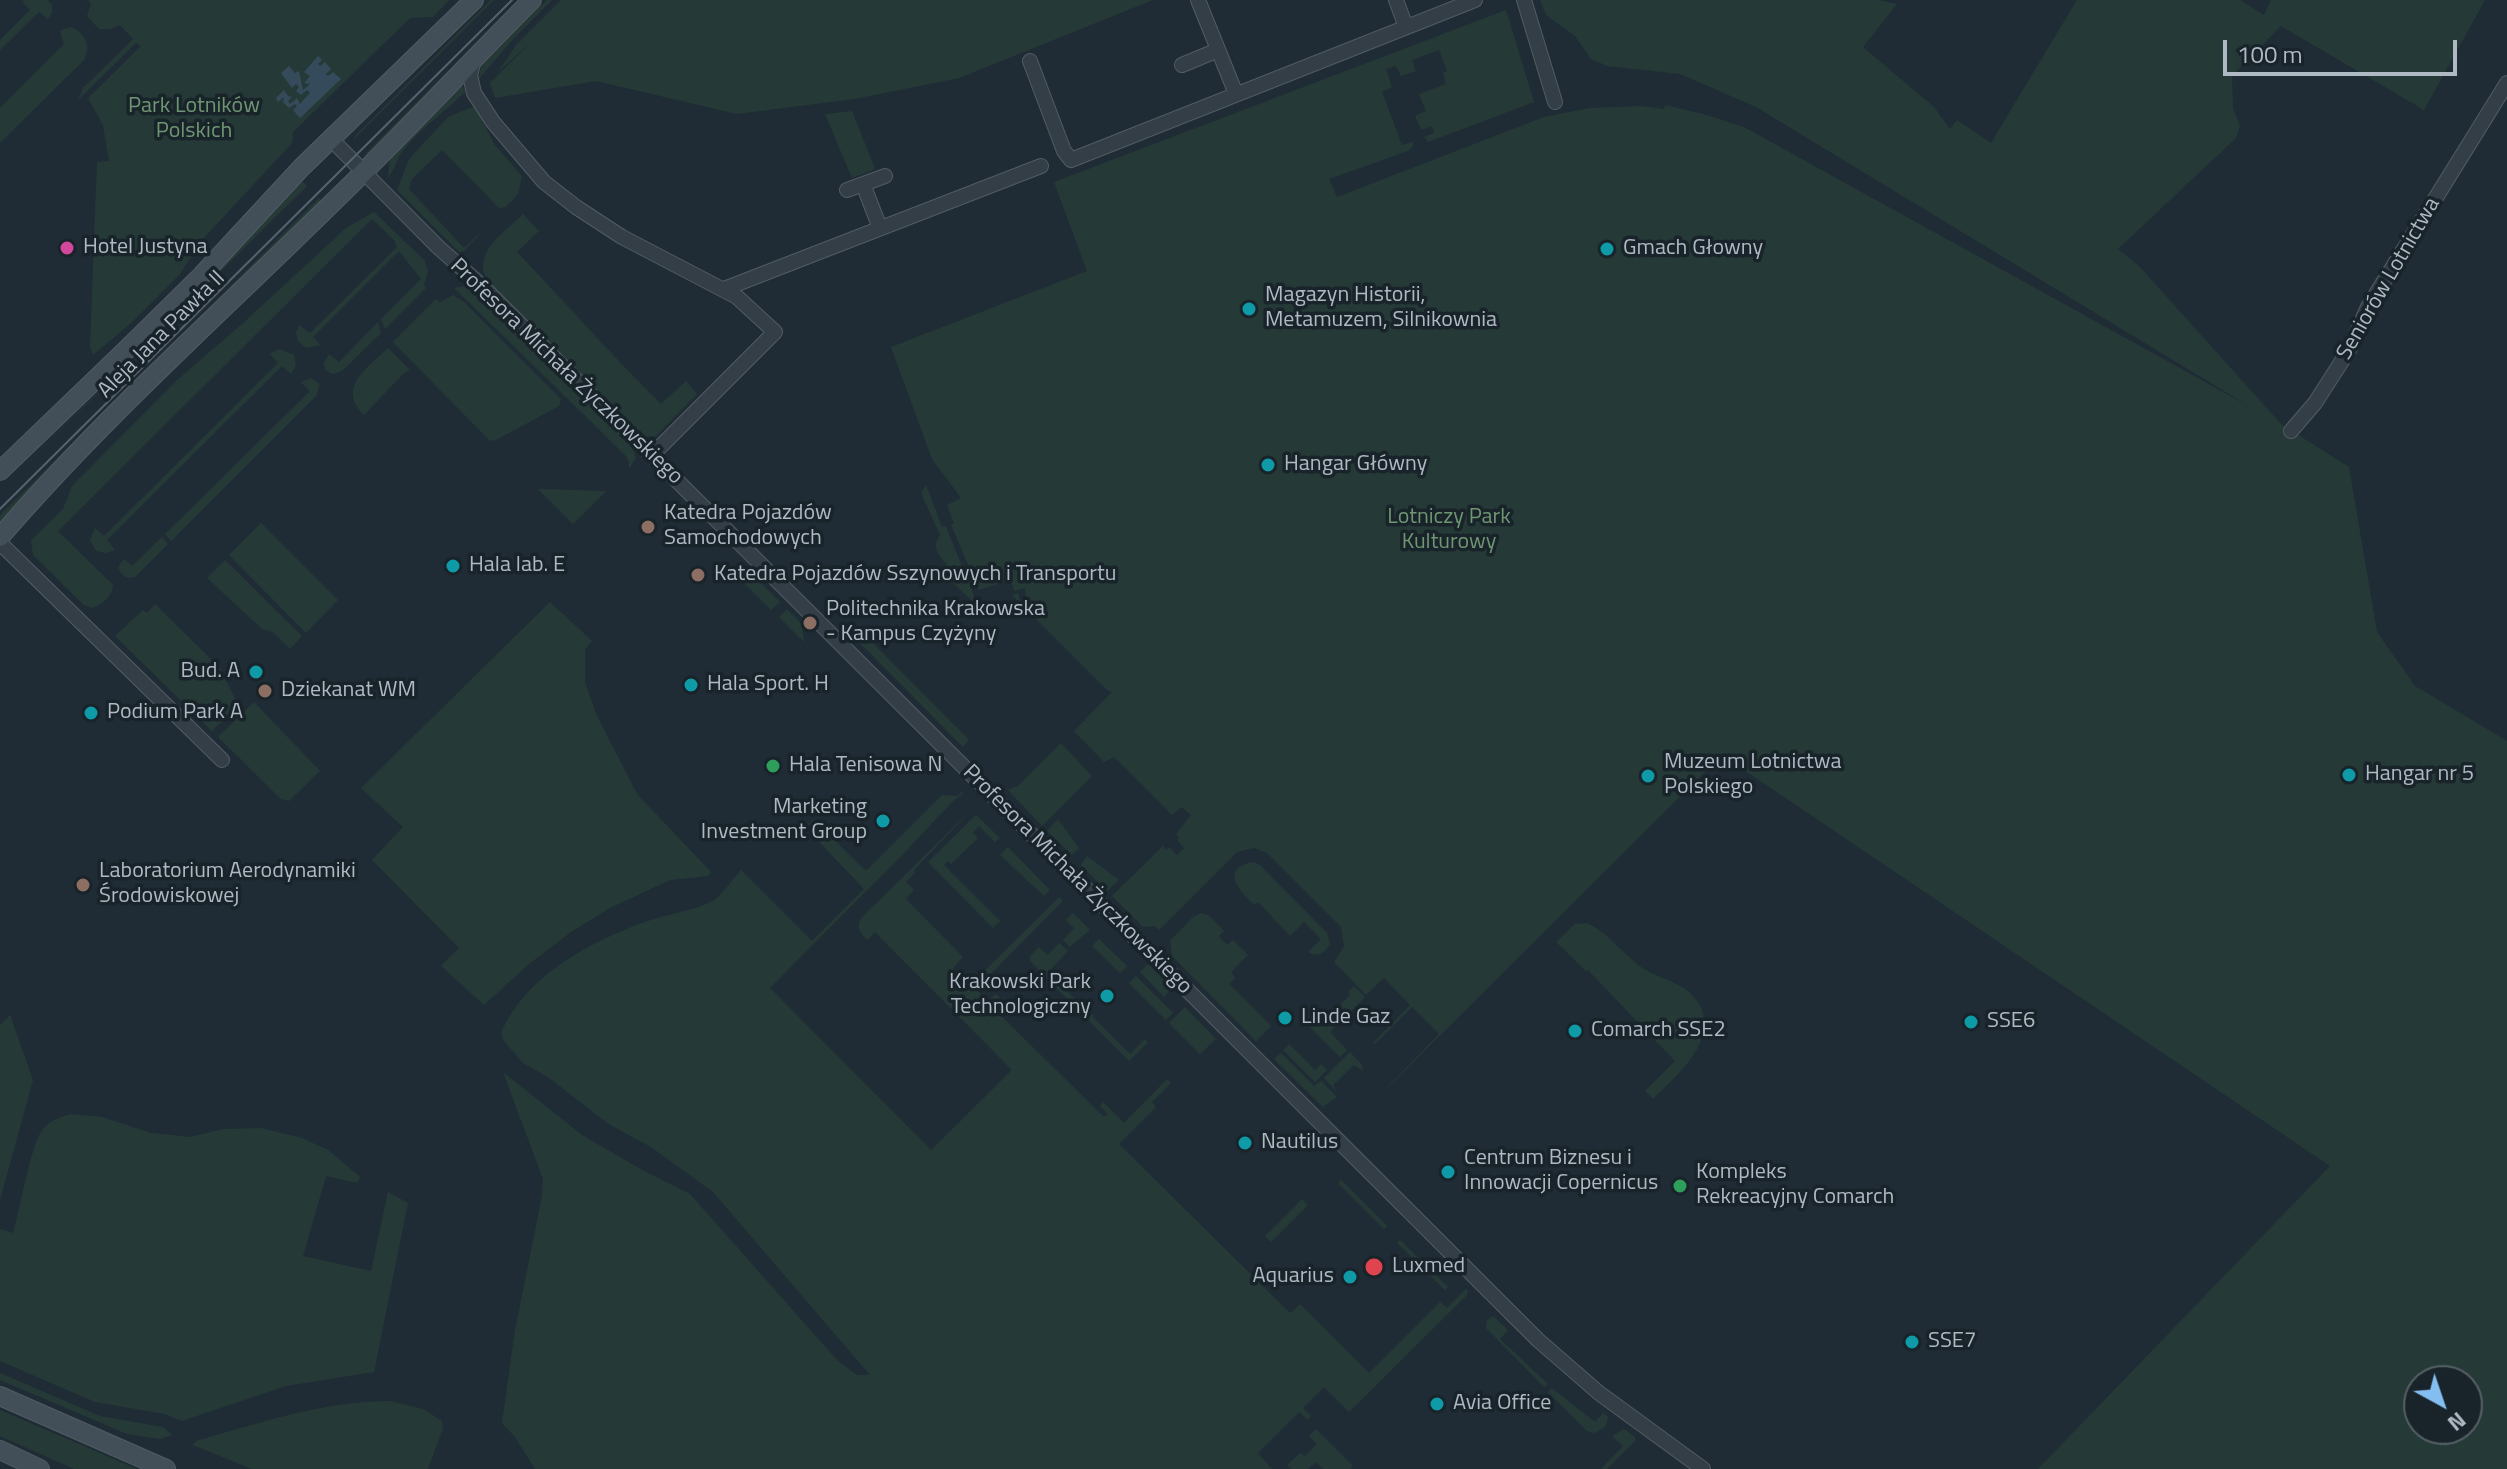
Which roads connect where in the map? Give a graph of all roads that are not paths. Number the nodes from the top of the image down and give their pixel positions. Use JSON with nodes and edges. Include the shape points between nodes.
{"nodes":[{"id":1,"x":474,"y":0,"type":"edge"},
{"id":2,"x":532,"y":0,"type":"edge"},
{"id":3,"x":1198,"y":0,"type":"edge"},
{"id":4,"x":1396,"y":0,"type":"edge"},
{"id":5,"x":1475,"y":0,"type":"edge"},
{"id":6,"x":1524,"y":0,"type":"edge"},
{"id":7,"x":1406,"y":27,"type":"junction"},
{"id":8,"x":1218,"y":50,"type":"junction"},
{"id":9,"x":478,"y":54,"type":"junction"},
{"id":10,"x":1030,"y":61,"type":"dead end"},
{"id":11,"x":1182,"y":65,"type":"dead end"},
{"id":12,"x":2507,"y":83,"type":"edge"},
{"id":13,"x":1236,"y":94,"type":"junction"},
{"id":14,"x":1555,"y":102,"type":"dead end"},
{"id":15,"x":331,"y":139,"type":"junction"},
{"id":16,"x":1041,"y":166,"type":"dead end"},
{"id":17,"x":362,"y":173,"type":"junction"},
{"id":18,"x":885,"y":176,"type":"dead end"},
{"id":19,"x":863,"y":184,"type":"junction"},
{"id":20,"x":847,"y":190,"type":"dead end"},
{"id":21,"x":880,"y":228,"type":"junction"},
{"id":22,"x":724,"y":289,"type":"junction"},
{"id":23,"x":2291,"y":431,"type":"dead end"},
{"id":24,"x":652,"y":455,"type":"junction"},
{"id":25,"x":0,"y":471,"type":"edge"},
{"id":26,"x":0,"y":540,"type":"edge"},
{"id":27,"x":222,"y":760,"type":"dead end"},
{"id":28,"x":0,"y":1396,"type":"edge"},
{"id":29,"x":3,"y":1452,"type":"edge"},
{"id":30,"x":40,"y":1469,"type":"edge"},
{"id":31,"x":166,"y":1469,"type":"edge"},
{"id":32,"x":1703,"y":1469,"type":"edge"}],
"edges":[{"from":1,"to":15,"type":"main road","name":"Aleja Jana Pawła II"},
{"from":2,"to":9,"type":"main road","name":"Aleja Jana Pawła II"},
{"from":3,"to":8,"type":"street"},
{"from":4,"to":7,"type":"street"},
{"from":5,"to":7,"type":"street"},
{"from":6,"to":14,"type":"street"},
{"from":7,"to":13,"type":"street"},
{"from":8,"to":11,"type":"street"},
{"from":8,"to":13,"type":"street"},
{"from":9,"to":17,"type":"main road","name":"Aleja Jana Pawła II"},
{"from":9,"to":22,"type":"street","via":[[470,72],[474,93],[526,162],[568,201],[650,254]]},
{"from":10,"to":13,"type":"street","via":[[1071,160]]},
{"from":12,"to":23,"type":"street","name":"Seniorów Lotnictwa","via":[[2368,307],[2349,350]]},
{"from":15,"to":17,"type":"street"},
{"from":15,"to":25,"type":"main road","name":"Aleja Jana Pawła II","via":[[201,276]]},
{"from":16,"to":21,"type":"street"},
{"from":17,"to":24,"type":"street","name":"Profesora Michała Życzkowskiego"},
{"from":17,"to":26,"type":"main road","name":"Aleja Jana Pawła II","via":[[78,452]]},
{"from":18,"to":19,"type":"street"},
{"from":19,"to":20,"type":"street"},
{"from":19,"to":21,"type":"street"},
{"from":21,"to":22,"type":"street"},
{"from":22,"to":24,"type":"street","via":[[775,332]]},
{"from":24,"to":32,"type":"street","name":"Profesora Michała Życzkowskiego","via":[[1538,1340],[1599,1393]]},
{"from":26,"to":27,"type":"street"},
{"from":28,"to":31,"type":"main road"},
{"from":29,"to":30,"type":"main road"}]}
